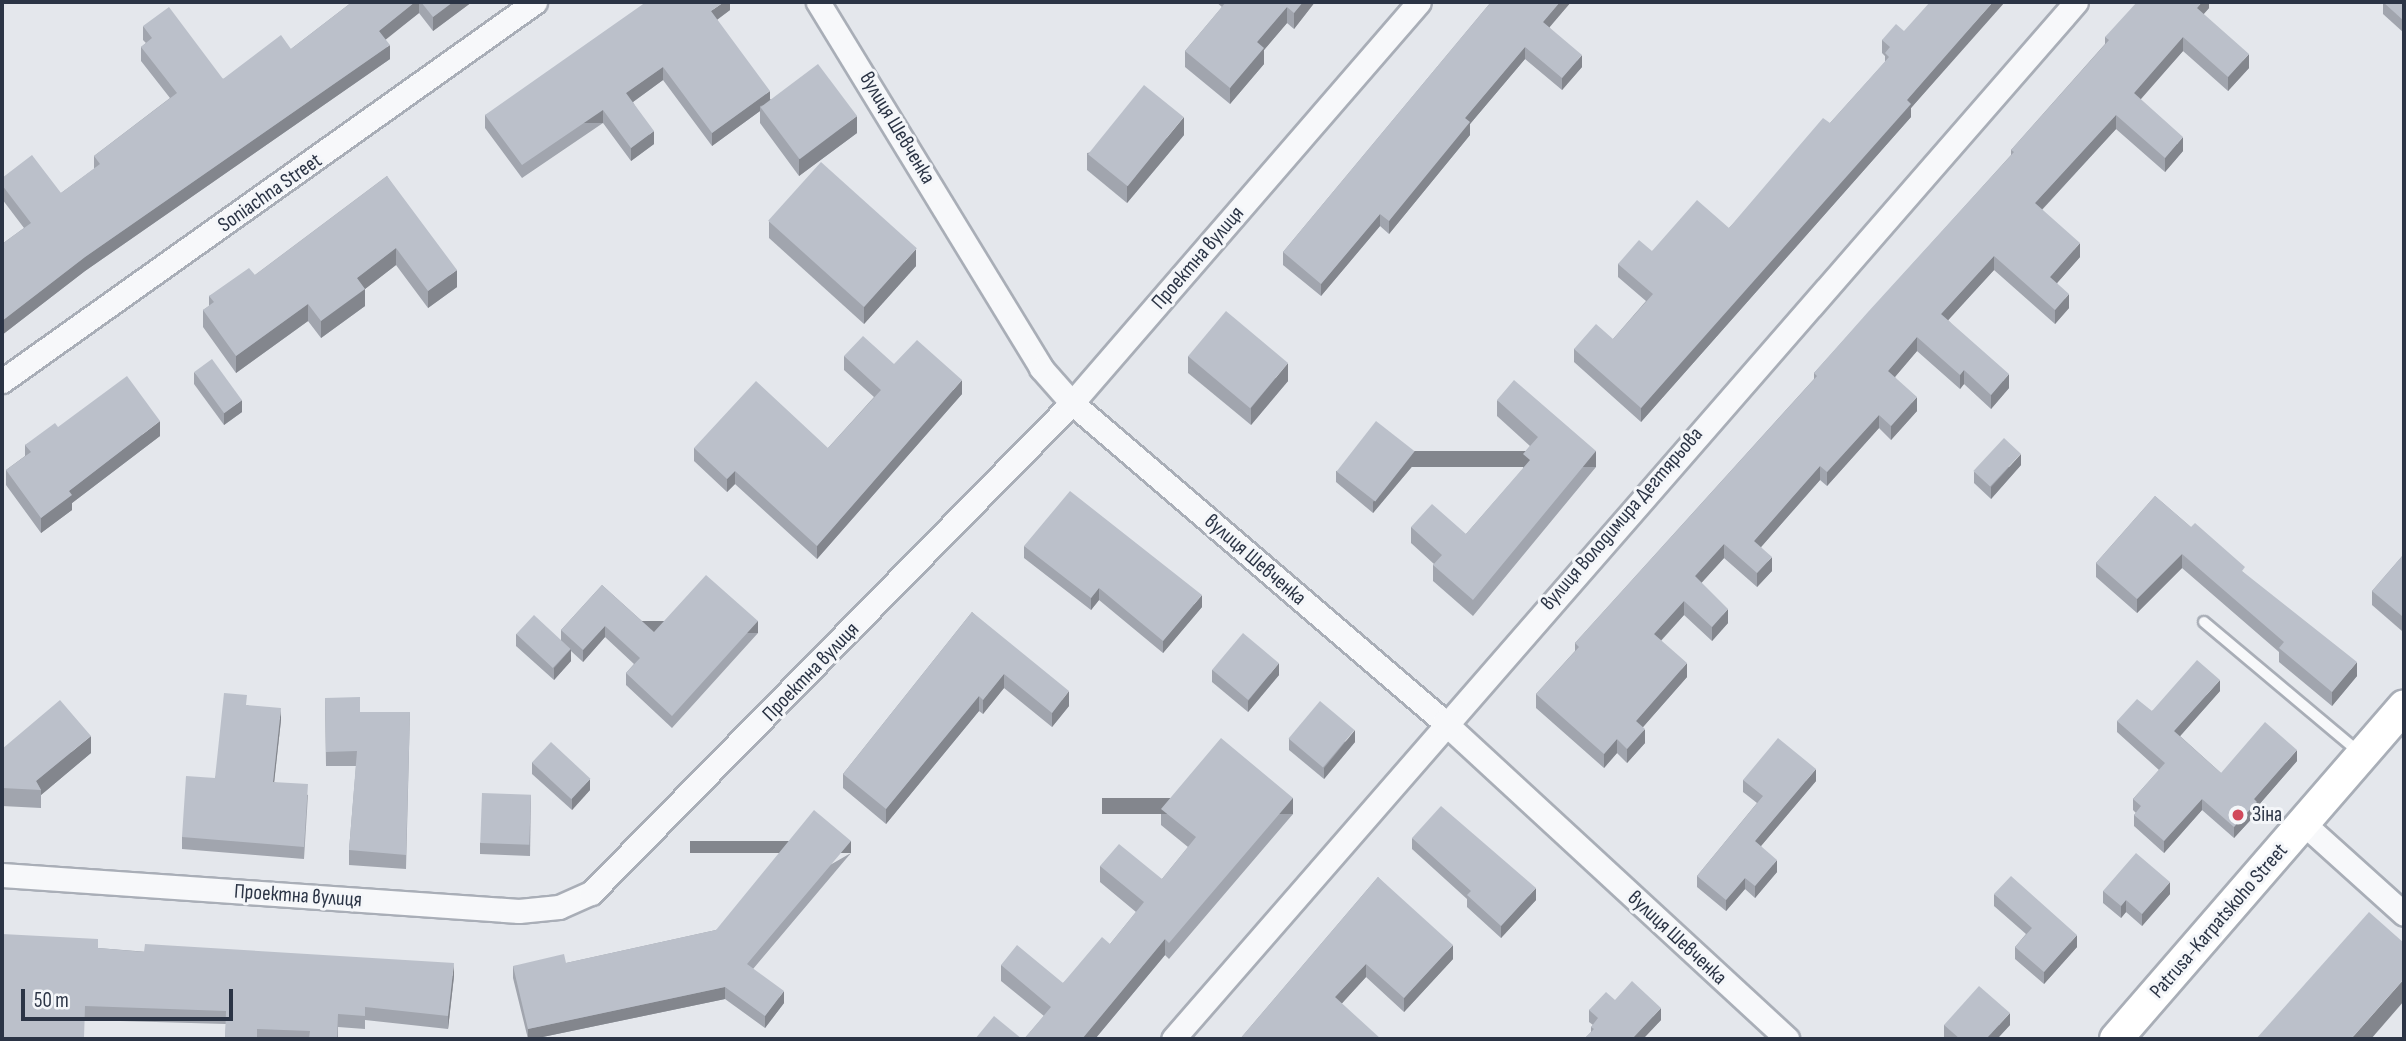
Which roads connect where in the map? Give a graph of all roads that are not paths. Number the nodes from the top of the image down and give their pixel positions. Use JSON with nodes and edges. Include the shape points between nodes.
{"nodes":[{"id":1,"x":535,"y":2,"type":"edge"},
{"id":2,"x":818,"y":2,"type":"edge"},
{"id":3,"x":1419,"y":2,"type":"edge"},
{"id":4,"x":2076,"y":2,"type":"edge"},
{"id":5,"x":2,"y":382,"type":"edge"},
{"id":6,"x":1072,"y":403,"type":"junction"},
{"id":7,"x":2204,"y":622,"type":"dead end"},
{"id":8,"x":2404,"y":707,"type":"edge"},
{"id":9,"x":1444,"y":722,"type":"junction"},
{"id":10,"x":2362,"y":755,"type":"junction"},
{"id":11,"x":2303,"y":823,"type":"junction"},
{"id":12,"x":2,"y":876,"type":"edge"},
{"id":13,"x":2404,"y":914,"type":"edge"},
{"id":14,"x":1172,"y":1039,"type":"edge"},
{"id":15,"x":1787,"y":1039,"type":"edge"},
{"id":16,"x":2116,"y":1039,"type":"edge"}],
"edges":[{"from":1,"to":5,"type":"street","name":"Soniachna Street"},
{"from":2,"to":6,"type":"street","name":"вулиця Шевченка","via":[[1041,368]]},
{"from":3,"to":6,"type":"street","name":"Проектна вулиця"},
{"from":4,"to":9,"type":"street","name":"вулиця Володимира Дегтярьова"},
{"from":6,"to":9,"type":"street","name":"вулиця Шевченка"},
{"from":6,"to":12,"type":"street","name":"Проектна вулиця","via":[[591,893],[559,907],[519,911]]},
{"from":7,"to":10,"type":"lane"},
{"from":8,"to":10,"type":"main road","name":"Patrusa-Karpatskoho Street"},
{"from":9,"to":14,"type":"street","name":"вулиця Володимира Дегтярьова"},
{"from":9,"to":15,"type":"street","name":"вулиця Шевченка"},
{"from":10,"to":11,"type":"main road","name":"Patrusa-Karpatskoho Street"},
{"from":11,"to":13,"type":"street"},
{"from":11,"to":16,"type":"main road","name":"Patrusa-Karpatskoho Street"}]}
